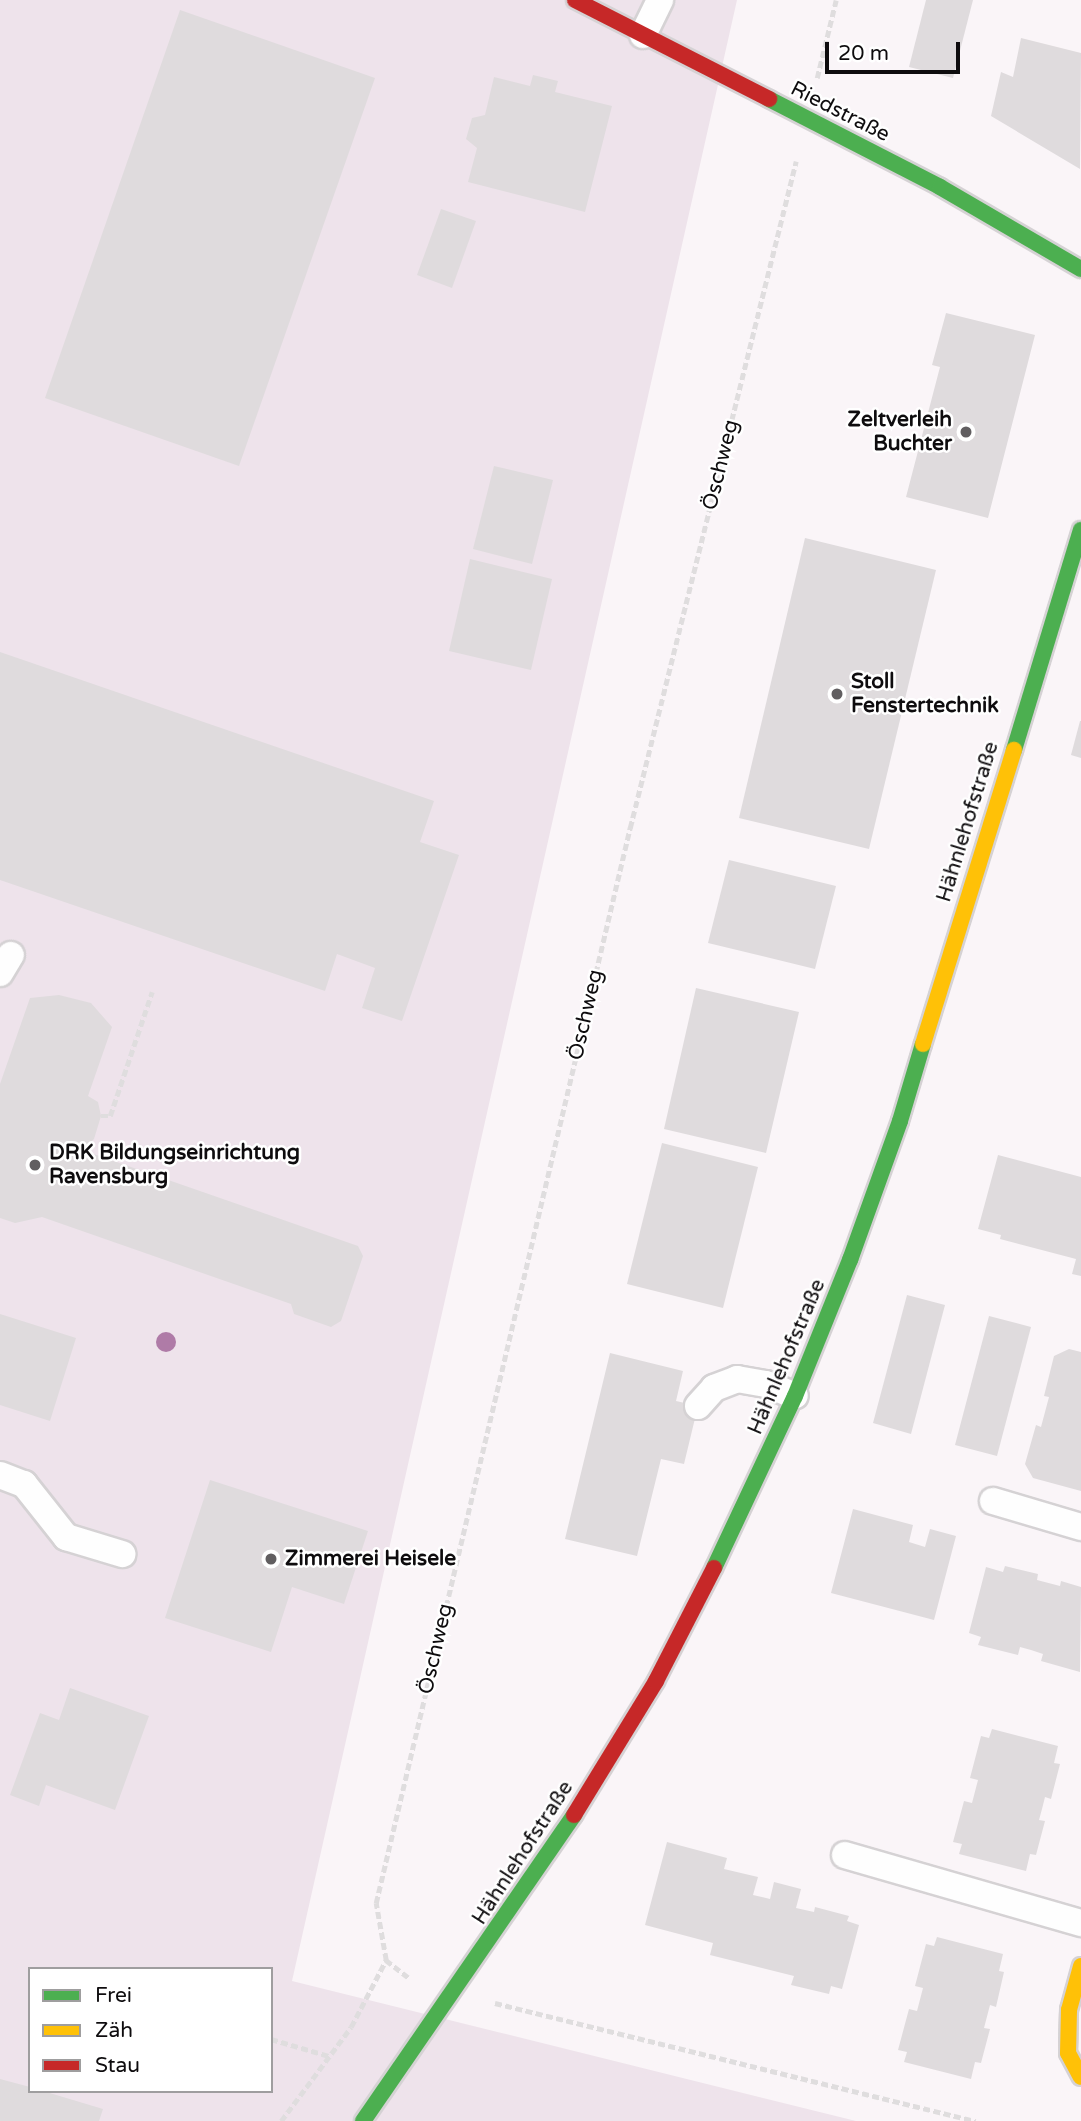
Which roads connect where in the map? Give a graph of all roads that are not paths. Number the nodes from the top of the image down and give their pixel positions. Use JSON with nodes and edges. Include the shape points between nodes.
{"nodes":[{"id":1,"x":575,"y":0,"type":"edge"},
{"id":2,"x":660,"y":0,"type":"edge"},
{"id":3,"x":643,"y":35,"type":"junction"},
{"id":4,"x":1081,"y":269,"type":"edge"},
{"id":5,"x":1081,"y":530,"type":"edge"},
{"id":6,"x":795,"y":1396,"type":"junction"},
{"id":7,"x":698,"y":1406,"type":"dead end"},
{"id":8,"x":0,"y":1475,"type":"edge"},
{"id":9,"x":993,"y":1501,"type":"dead end"},
{"id":10,"x":1081,"y":1527,"type":"edge"},
{"id":11,"x":122,"y":1555,"type":"dead end"},
{"id":12,"x":845,"y":1854,"type":"dead end"},
{"id":13,"x":1081,"y":1923,"type":"edge"},
{"id":14,"x":1081,"y":1966,"type":"edge"},
{"id":15,"x":1081,"y":2077,"type":"edge"},
{"id":16,"x":363,"y":2121,"type":"edge"}],
"edges":[{"from":1,"to":3,"type":"street","name":"Riedstraße"},
{"from":2,"to":3,"type":"lane"},
{"from":3,"to":4,"type":"street","name":"Riedstraße","via":[[940,187]]},
{"from":5,"to":6,"type":"street","name":"Hähnlehofstraße","via":[[900,1121]]},
{"from":6,"to":7,"type":"lane","via":[[766,1384],[737,1380],[714,1388]]},
{"from":6,"to":16,"type":"street","name":"Hähnlehofstraße","via":[[740,1517],[656,1681],[555,1846]]},
{"from":8,"to":11,"type":"lane","via":[[24,1484],[66,1537]]},
{"from":9,"to":10,"type":"lane"},
{"from":12,"to":13,"type":"lane"},
{"from":14,"to":15,"type":"street","via":[[1069,2010],[1068,2053]]}]}
